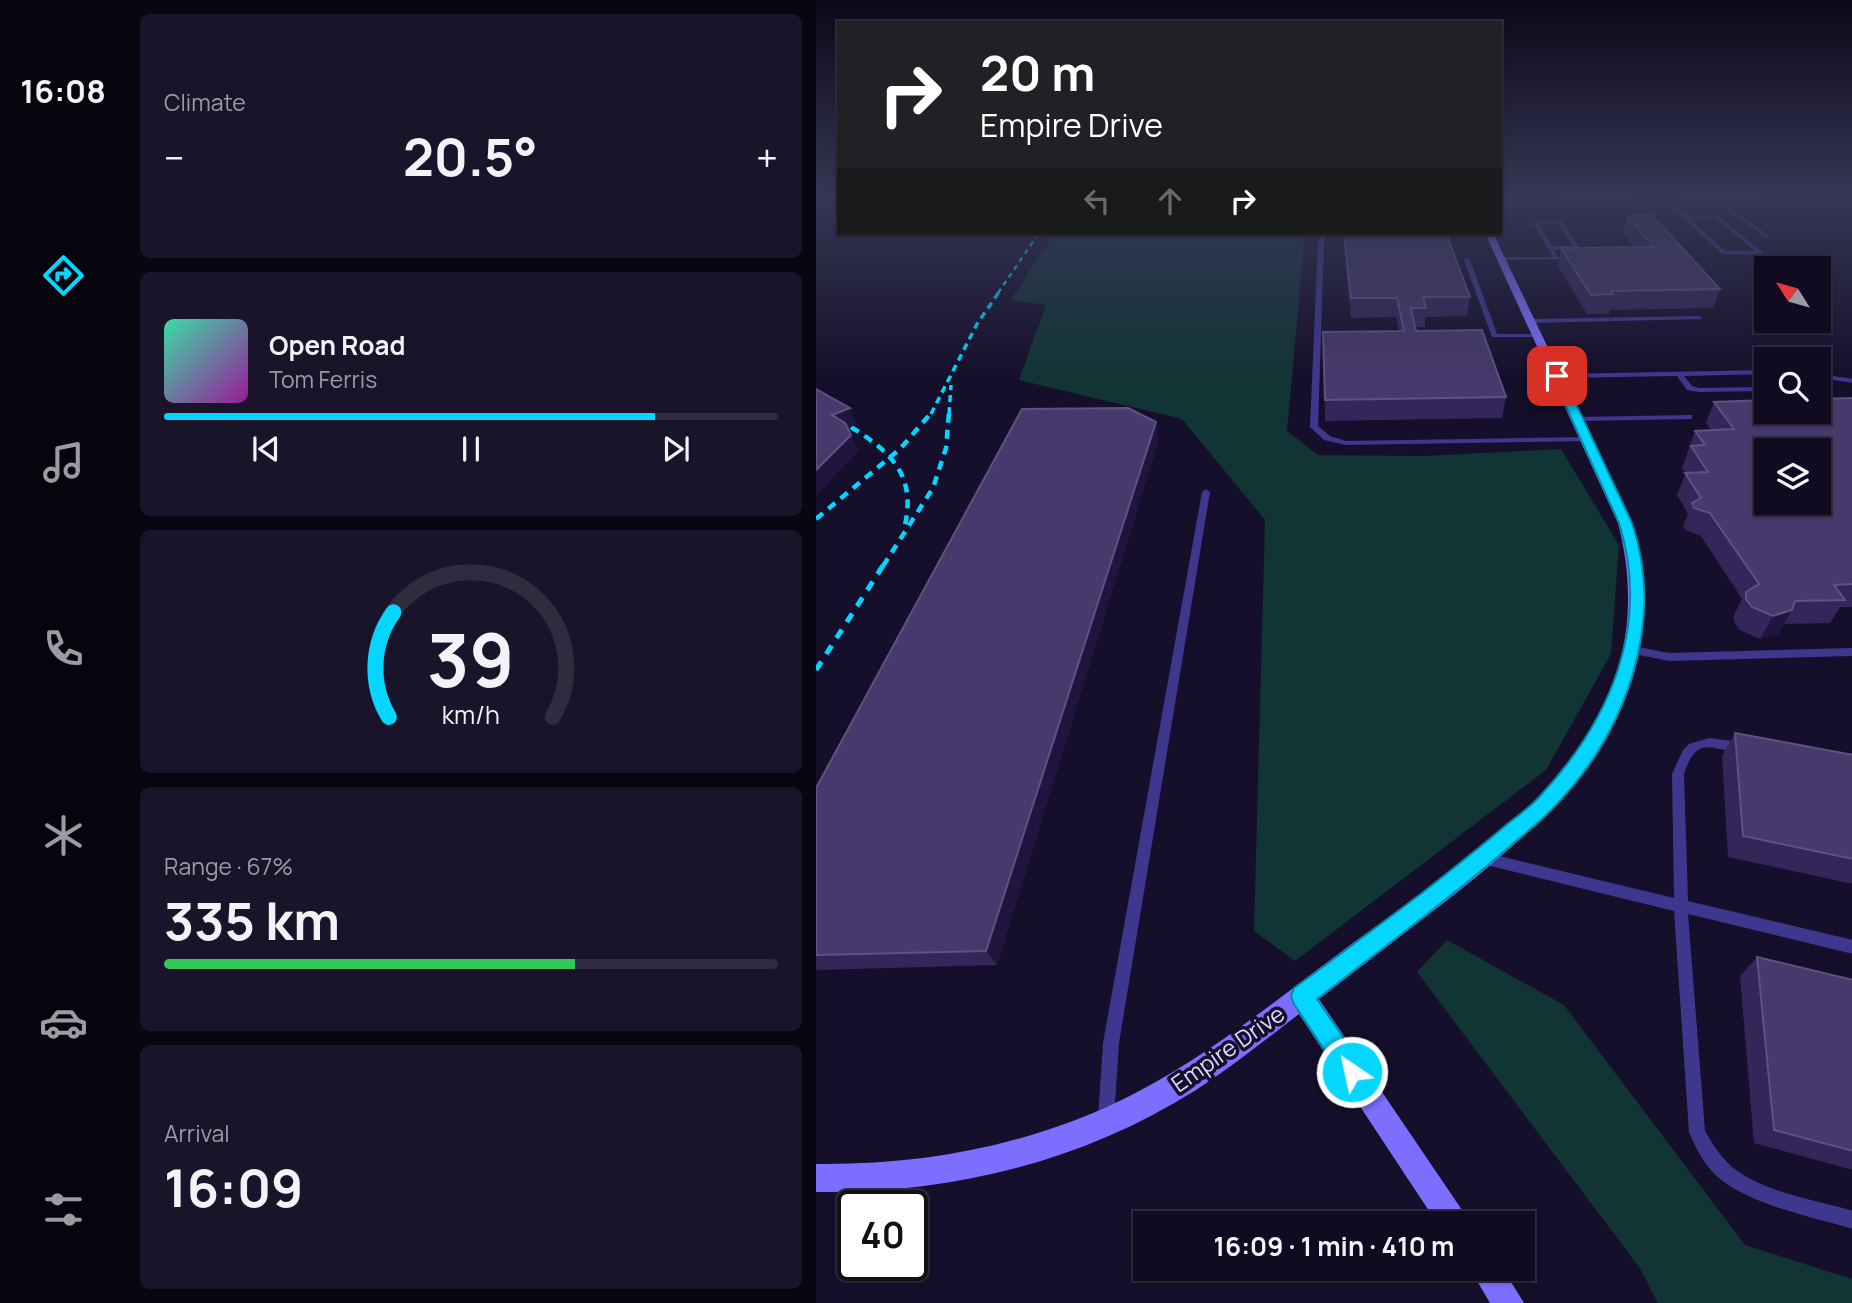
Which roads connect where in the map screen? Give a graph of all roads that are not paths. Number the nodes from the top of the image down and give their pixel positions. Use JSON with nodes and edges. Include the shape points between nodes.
{"nodes":[{"id":1,"x":1320,"y":258,"type":"edge"},
{"id":2,"x":1573,"y":258,"type":"edge"},
{"id":3,"x":1502,"y":259,"type":"joint"},
{"id":4,"x":1557,"y":259,"type":"joint"},
{"id":5,"x":1467,"y":260,"type":"dead end"},
{"id":6,"x":1699,"y":318,"type":"dead end"},
{"id":7,"x":1535,"y":328,"type":"junction"},
{"id":8,"x":1754,"y":372,"type":"edge"},
{"id":9,"x":1679,"y":374,"type":"junction"},
{"id":10,"x":1557,"y":376,"type":"junction"},
{"id":11,"x":1831,"y":378,"type":"edge"},
{"id":12,"x":1853,"y":381,"type":"edge"},
{"id":13,"x":1754,"y":389,"type":"edge"},
{"id":14,"x":1689,"y":417,"type":"dead end"},
{"id":15,"x":1577,"y":419,"type":"junction"},
{"id":16,"x":1587,"y":439,"type":"junction"},
{"id":17,"x":1206,"y":492,"type":"dead end"},
{"id":18,"x":1633,"y":650,"type":"junction"},
{"id":19,"x":1853,"y":652,"type":"edge"},
{"id":20,"x":1759,"y":751,"type":"edge"},
{"id":21,"x":1482,"y":858,"type":"junction"},
{"id":22,"x":1680,"y":906,"type":"junction"},
{"id":23,"x":1853,"y":947,"type":"edge"},
{"id":24,"x":1302,"y":996,"type":"junction"},
{"id":25,"x":1106,"y":1122,"type":"junction"},
{"id":26,"x":816,"y":1178,"type":"edge"},
{"id":27,"x":1446,"y":1211,"type":"edge"},
{"id":28,"x":1853,"y":1220,"type":"edge"},
{"id":29,"x":1493,"y":1281,"type":"edge"},
{"id":30,"x":1508,"y":1303,"type":"edge"}],
"edges":[{"from":1,"to":16,"type":"lane","via":[[1314,427],[1327,438],[1346,443]]},
{"from":2,"to":4,"type":"lane"},
{"from":3,"to":4,"type":"lane"},
{"from":3,"to":7,"type":"street","name":"Empire Drive"},
{"from":5,"to":7,"type":"lane","via":[[1494,336]]},
{"from":6,"to":7,"type":"lane"},
{"from":7,"to":10,"type":"street","name":"Empire Drive"},
{"from":8,"to":9,"type":"lane"},
{"from":9,"to":10,"type":"lane"},
{"from":9,"to":13,"type":"lane","via":[[1690,388],[1699,390]]},
{"from":10,"to":15,"type":"street","name":"Empire Drive"},
{"from":11,"to":12,"type":"lane"},
{"from":14,"to":15,"type":"lane"},
{"from":15,"to":16,"type":"street","name":"Empire Drive"},
{"from":16,"to":18,"type":"street","name":"Empire Drive","via":[[1632,543],[1638,587]]},
{"from":17,"to":25,"type":"lane","via":[[1111,1042]]},
{"from":18,"to":19,"type":"lane","via":[[1669,657]]},
{"from":18,"to":21,"type":"street","name":"Empire Drive","via":[[1616,700],[1576,766],[1546,803]]},
{"from":20,"to":22,"type":"lane","via":[[1704,743],[1683,757],[1678,774]]},
{"from":21,"to":22,"type":"lane"},
{"from":21,"to":24,"type":"street","name":"Empire Drive"},
{"from":22,"to":23,"type":"lane"},
{"from":22,"to":28,"type":"lane","via":[[1697,1132],[1708,1154],[1728,1174],[1758,1189]]},
{"from":24,"to":25,"type":"street","name":"Empire Drive","via":[[1218,1059],[1162,1095]]},
{"from":24,"to":27,"type":"street"},
{"from":25,"to":26,"type":"street","name":"Empire Drive","via":[[1026,1152],[943,1173],[881,1179]]},
{"from":29,"to":30,"type":"street"}]}
